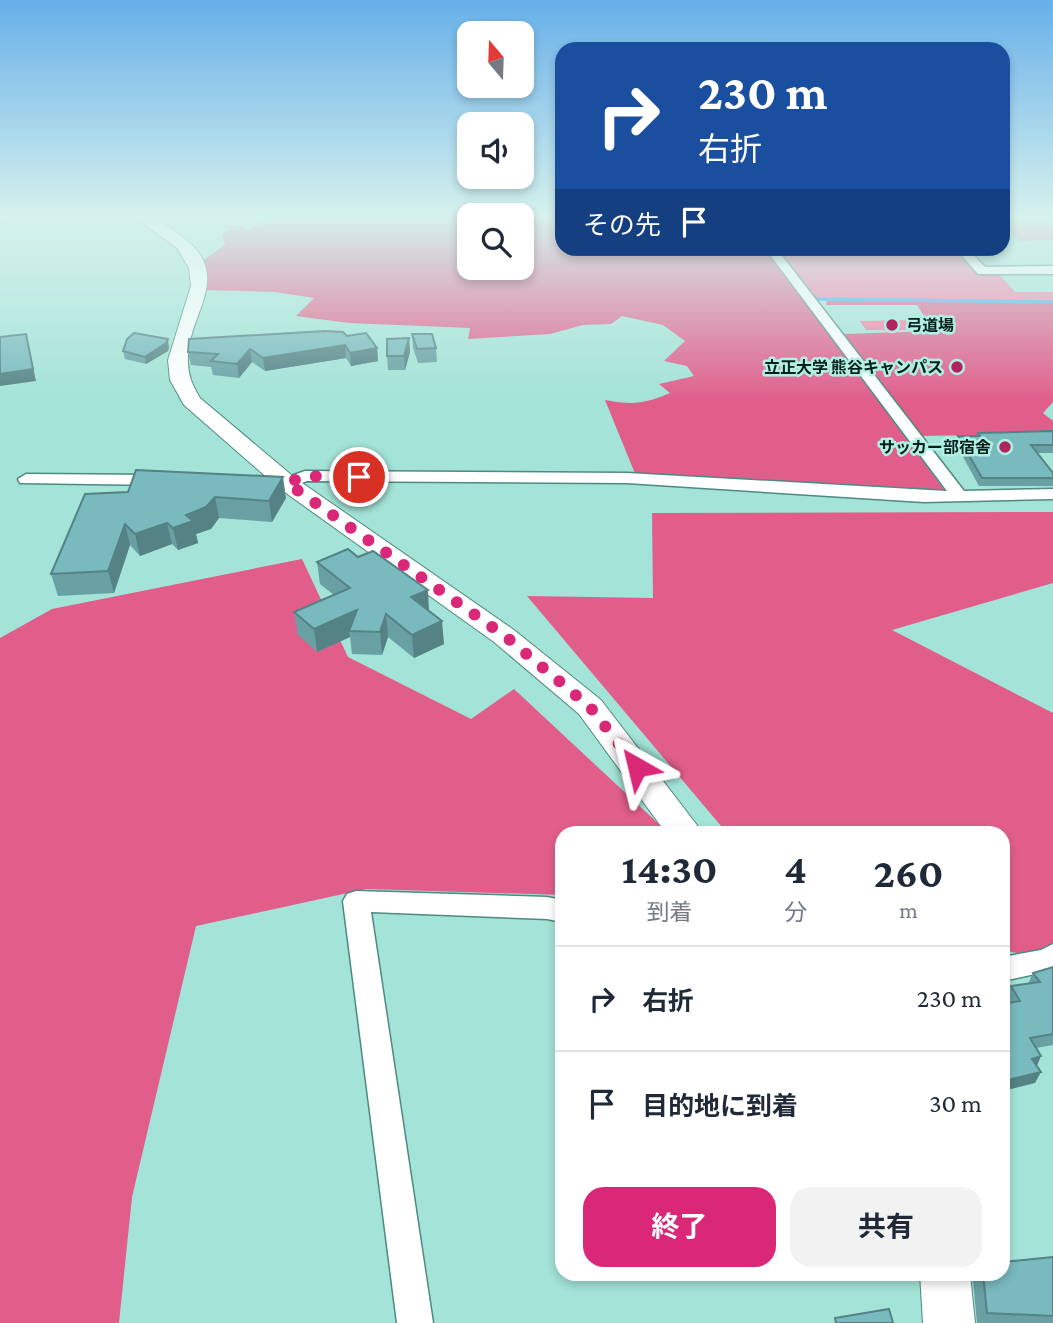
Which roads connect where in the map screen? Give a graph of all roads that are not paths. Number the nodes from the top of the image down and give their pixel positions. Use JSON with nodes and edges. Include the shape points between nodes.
{"nodes":[{"id":1,"x":197,"y":278,"type":"edge"},
{"id":2,"x":793,"y":278,"type":"edge"},
{"id":3,"x":26,"y":478,"type":"dead end"},
{"id":4,"x":179,"y":480,"type":"edge"},
{"id":5,"x":246,"y":482,"type":"edge"},
{"id":6,"x":287,"y":483,"type":"junction"},
{"id":7,"x":1053,"y":494,"type":"edge"},
{"id":8,"x":959,"y":496,"type":"junction"},
{"id":9,"x":680,"y":826,"type":"edge"},
{"id":10,"x":555,"y":910,"type":"edge"},
{"id":11,"x":1053,"y":955,"type":"edge"},
{"id":12,"x":1010,"y":968,"type":"edge"},
{"id":13,"x":946,"y":1281,"type":"edge"},
{"id":14,"x":415,"y":1323,"type":"edge"},
{"id":15,"x":949,"y":1323,"type":"edge"}],
"edges":[{"from":1,"to":6,"type":"street","via":[[193,313],[176,352],[182,388],[191,401]]},
{"from":2,"to":8,"type":"street"},
{"from":3,"to":4,"type":"street"},
{"from":5,"to":6,"type":"street"},
{"from":6,"to":8,"type":"street","via":[[305,476],[627,478],[924,498]]},
{"from":6,"to":9,"type":"street","via":[[505,636],[590,707]]},
{"from":7,"to":8,"type":"street"},
{"from":10,"to":14,"type":"street","via":[[356,901]]},
{"from":11,"to":12,"type":"street","via":[[1049,960]]},
{"from":13,"to":15,"type":"street"}]}
